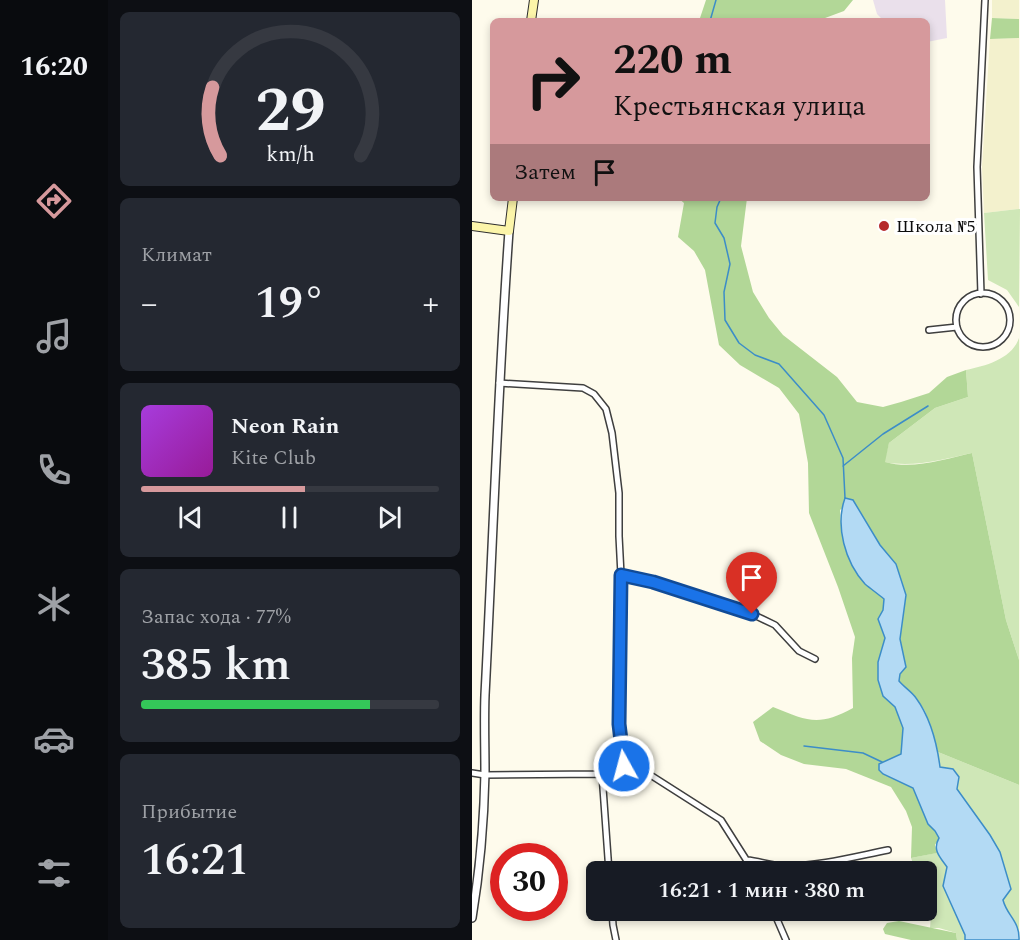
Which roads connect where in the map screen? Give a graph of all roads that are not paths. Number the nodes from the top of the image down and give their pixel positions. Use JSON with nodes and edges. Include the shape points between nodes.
{"nodes":[{"id":1,"x":534,"y":0,"type":"edge"},
{"id":2,"x":985,"y":0,"type":"edge"},
{"id":3,"x":531,"y":18,"type":"edge"},
{"id":4,"x":513,"y":201,"type":"edge"},
{"id":5,"x":472,"y":226,"type":"edge"},
{"id":6,"x":509,"y":231,"type":"junction"},
{"id":7,"x":981,"y":294,"type":"junction"},
{"id":8,"x":957,"y":327,"type":"junction"},
{"id":9,"x":930,"y":330,"type":"dead end"},
{"id":10,"x":499,"y":383,"type":"junction"},
{"id":11,"x":621,"y":575,"type":"junction"},
{"id":12,"x":815,"y":659,"type":"dead end"},
{"id":13,"x":624,"y":766,"type":"junction"},
{"id":14,"x":472,"y":773,"type":"edge"},
{"id":15,"x":602,"y":774,"type":"junction"},
{"id":16,"x":485,"y":775,"type":"junction"},
{"id":17,"x":888,"y":850,"type":"dead end"},
{"id":18,"x":747,"y":860,"type":"joint"},
{"id":19,"x":608,"y":861,"type":"edge"},
{"id":20,"x":472,"y":918,"type":"edge"},
{"id":21,"x":613,"y":921,"type":"edge"},
{"id":22,"x":778,"y":921,"type":"edge"},
{"id":23,"x":616,"y":940,"type":"edge"},
{"id":24,"x":786,"y":940,"type":"edge"}],
"edges":[{"from":1,"to":3,"type":"main road"},
{"from":2,"to":7,"type":"street","via":[[977,167]]},
{"from":4,"to":6,"type":"main road"},
{"from":5,"to":6,"type":"main road"},
{"from":6,"to":10,"type":"street"},
{"from":7,"to":8,"type":"street","via":[[961,304]]},
{"from":7,"to":8,"type":"street","via":[[995,297],[1006,307],[1009,321],[1005,335],[993,345],[979,347],[965,340]]},
{"from":8,"to":9,"type":"street"},
{"from":10,"to":11,"type":"street","via":[[583,388],[594,394],[606,410],[619,493]]},
{"from":10,"to":16,"type":"street"},
{"from":11,"to":12,"type":"street","via":[[752,614],[775,625],[799,651]]},
{"from":11,"to":13,"type":"street","via":[[619,724]]},
{"from":13,"to":15,"type":"street"},
{"from":13,"to":18,"type":"street","via":[[652,776],[721,820]]},
{"from":14,"to":16,"type":"street"},
{"from":15,"to":16,"type":"street"},
{"from":15,"to":19,"type":"street"},
{"from":16,"to":20,"type":"street"},
{"from":17,"to":18,"type":"street","via":[[812,864],[782,866]]},
{"from":21,"to":23,"type":"street"},
{"from":22,"to":24,"type":"street"}]}
